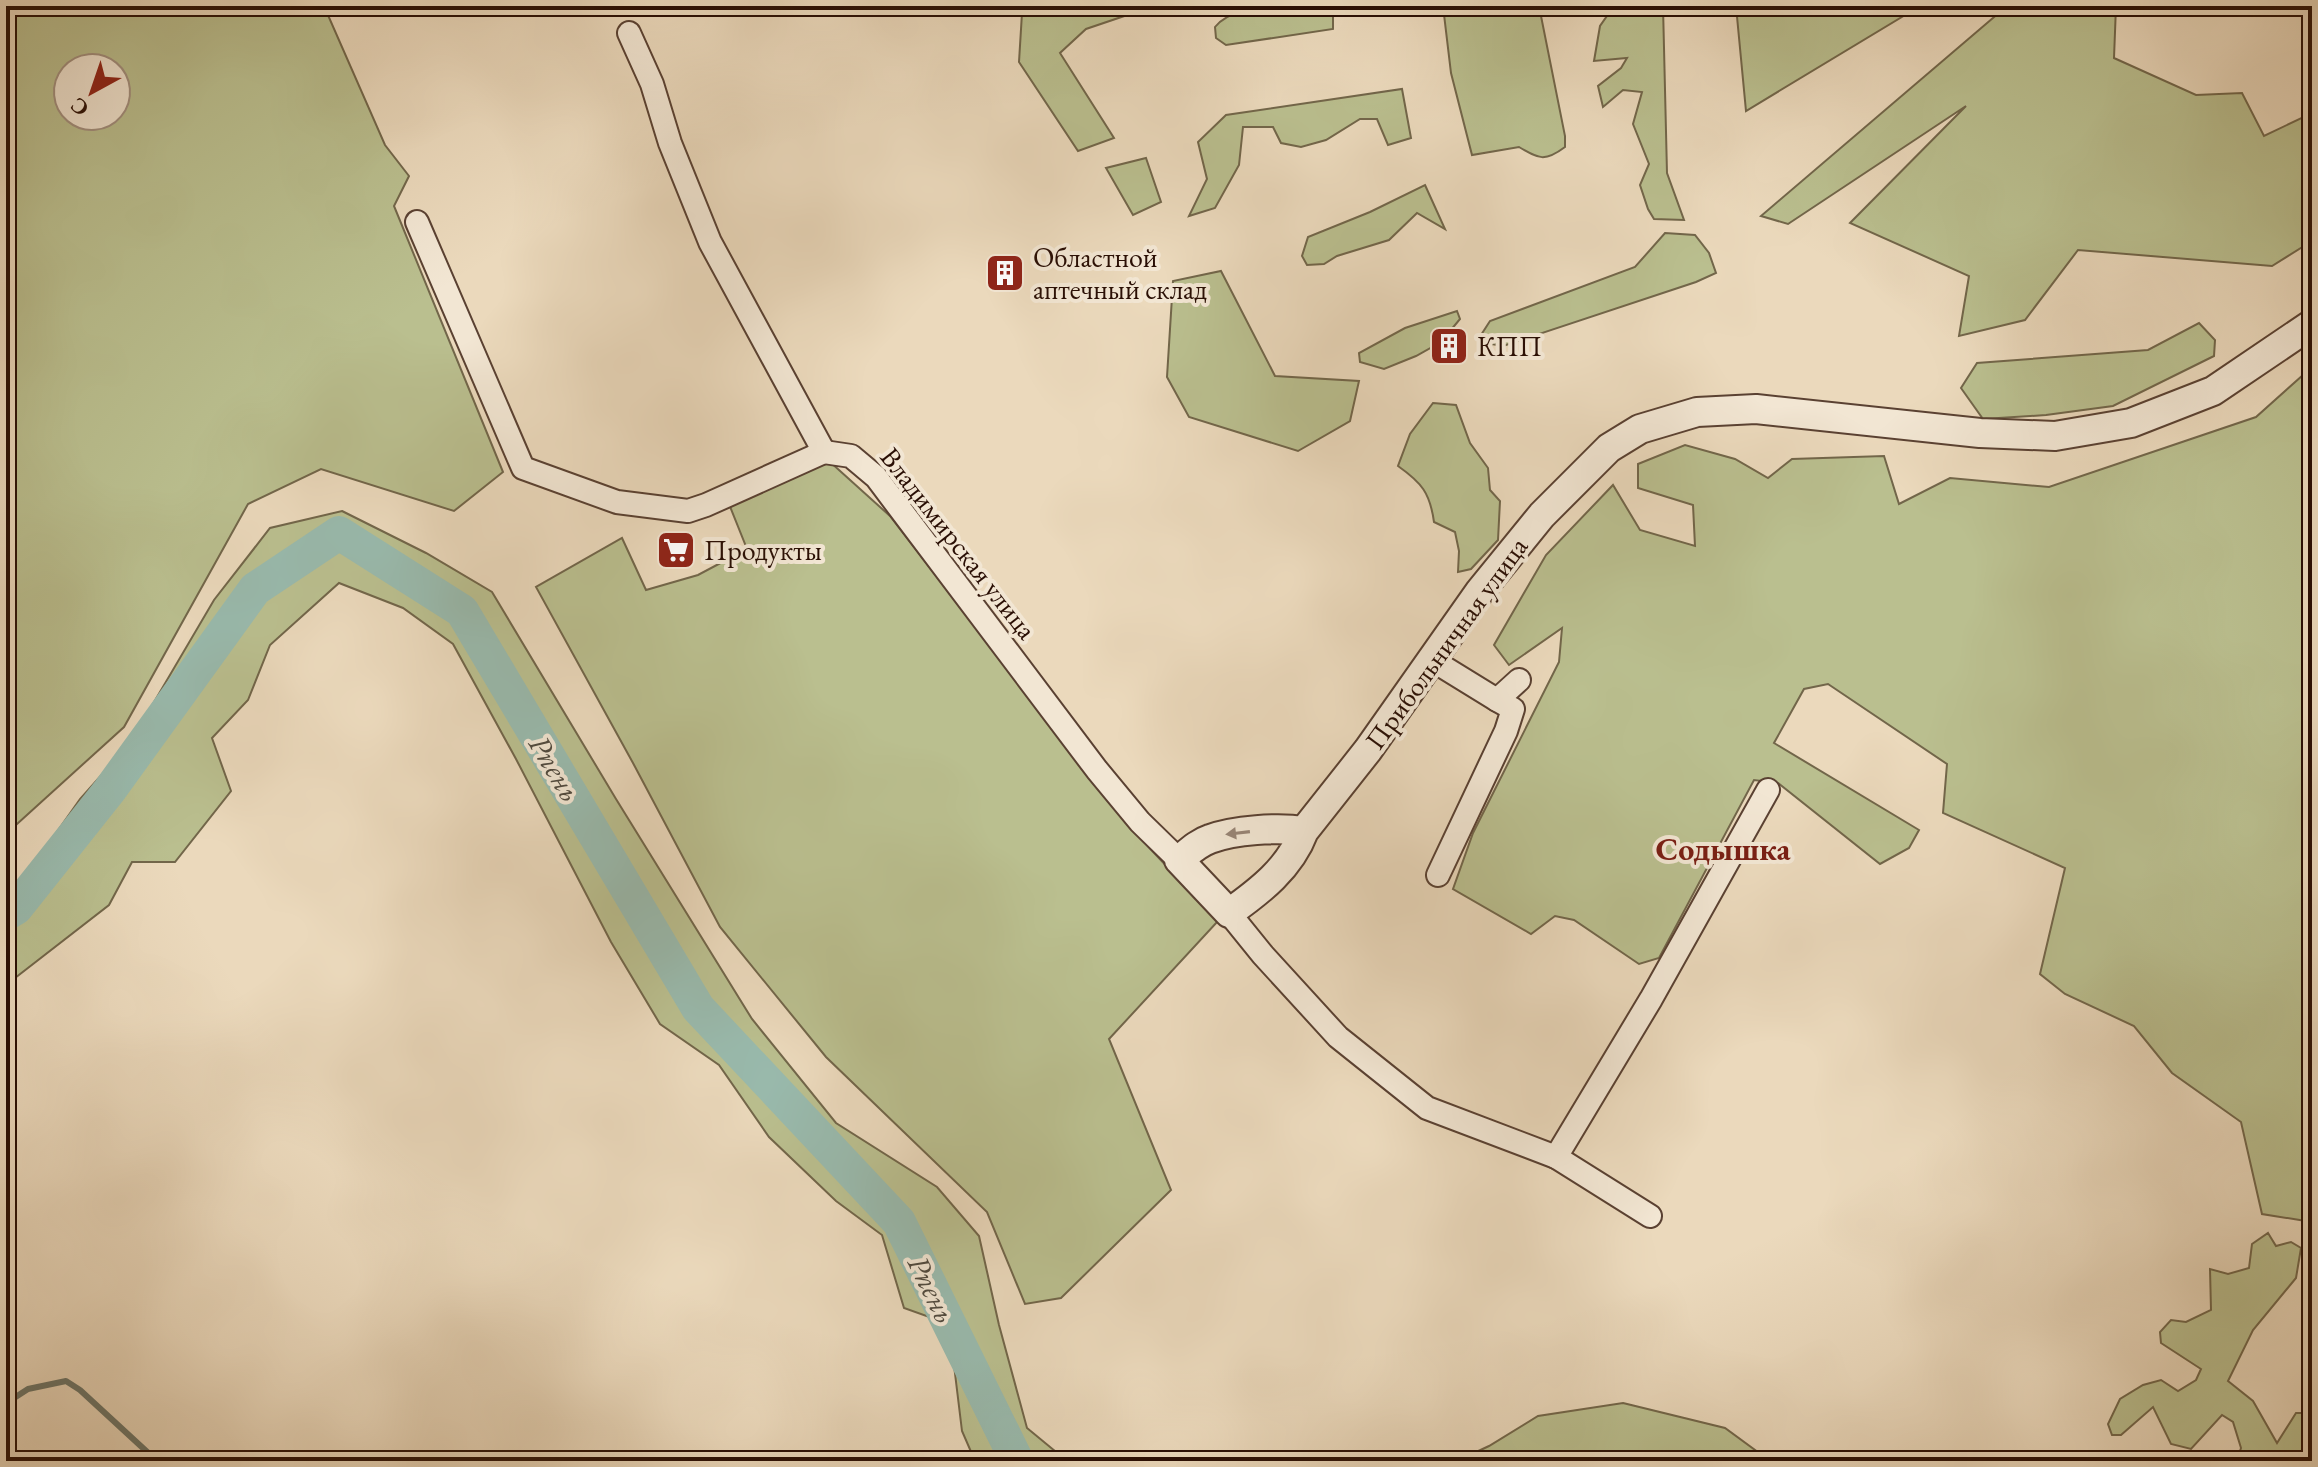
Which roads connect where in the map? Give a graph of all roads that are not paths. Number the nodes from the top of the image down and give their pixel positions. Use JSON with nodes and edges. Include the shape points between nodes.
{"nodes":[{"id":1,"x":629,"y":33,"type":"dead end"},
{"id":2,"x":417,"y":222,"type":"dead end"},
{"id":3,"x":2312,"y":324,"type":"edge"},
{"id":4,"x":824,"y":452,"type":"junction"},
{"id":5,"x":1432,"y":660,"type":"junction"},
{"id":6,"x":1519,"y":680,"type":"dead end"},
{"id":7,"x":1497,"y":700,"type":"junction"},
{"id":8,"x":1768,"y":790,"type":"dead end"},
{"id":9,"x":1304,"y":831,"type":"junction"},
{"id":10,"x":1179,"y":860,"type":"junction"},
{"id":11,"x":1438,"y":875,"type":"dead end"},
{"id":12,"x":1229,"y":913,"type":"junction"},
{"id":13,"x":1556,"y":1157,"type":"junction"},
{"id":14,"x":1650,"y":1216,"type":"dead end"}],
"edges":[{"from":1,"to":4,"type":"street","via":[[710,242]]},
{"from":2,"to":4,"type":"street","via":[[523,468],[617,502],[688,511]]},
{"from":3,"to":5,"type":"street","name":"Прибольничная улица","via":[[2213,391],[2131,423],[2055,436],[1756,409],[1697,412],[1640,429],[1609,448],[1542,515]]},
{"from":4,"to":10,"type":"street","name":"Владимирская улица","via":[[851,456],[876,477],[1097,770]]},
{"from":5,"to":7,"type":"street"},
{"from":5,"to":9,"type":"street","name":"Прибольничная улица"},
{"from":6,"to":7,"type":"street"},
{"from":7,"to":11,"type":"street","via":[[1513,709],[1506,731]]},
{"from":8,"to":13,"type":"street"},
{"from":9,"to":10,"type":"street","one_way":true,"via":[[1223,835]]},
{"from":9,"to":12,"type":"street","name":"Прибольничная улица","via":[[1280,872]]},
{"from":10,"to":12,"type":"street"},
{"from":12,"to":13,"type":"street","via":[[1338,1037],[1427,1108]]},
{"from":13,"to":14,"type":"street"}]}
